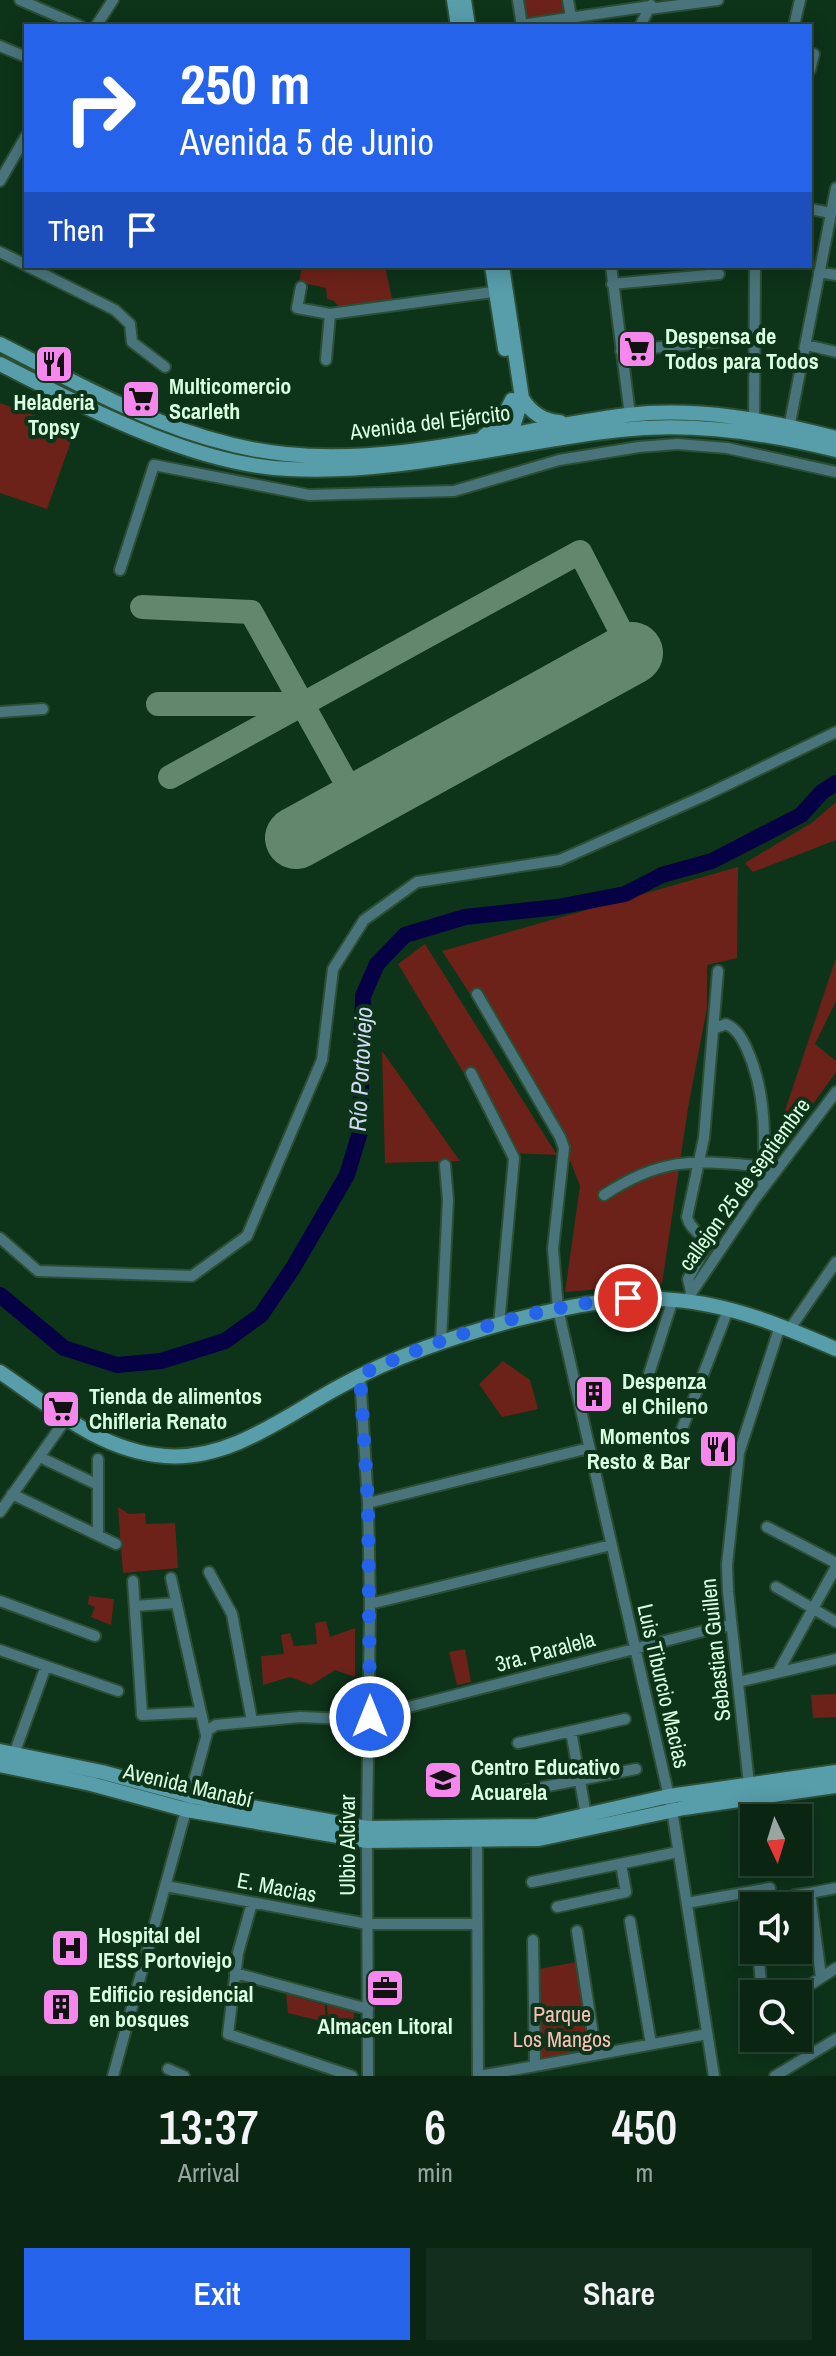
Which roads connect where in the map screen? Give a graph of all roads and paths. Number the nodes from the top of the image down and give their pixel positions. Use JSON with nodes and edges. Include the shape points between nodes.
{"nodes":[{"id":1,"x":20,"y":0,"type":"edge"},
{"id":2,"x":113,"y":0,"type":"edge"},
{"id":3,"x":454,"y":0,"type":"edge"},
{"id":4,"x":464,"y":0,"type":"edge"},
{"id":5,"x":518,"y":0,"type":"edge"},
{"id":6,"x":568,"y":0,"type":"edge"},
{"id":7,"x":718,"y":0,"type":"edge"},
{"id":8,"x":800,"y":0,"type":"edge"},
{"id":9,"x":651,"y":5,"type":"edge"},
{"id":10,"x":571,"y":17,"type":"junction"},
{"id":11,"x":75,"y":24,"type":"edge"},
{"id":12,"x":97,"y":24,"type":"edge"},
{"id":13,"x":458,"y":24,"type":"edge"},
{"id":14,"x":468,"y":24,"type":"edge"},
{"id":15,"x":522,"y":24,"type":"edge"},
{"id":16,"x":528,"y":24,"type":"edge"},
{"id":17,"x":641,"y":24,"type":"edge"},
{"id":18,"x":794,"y":24,"type":"edge"},
{"id":19,"x":0,"y":46,"type":"edge"},
{"id":20,"x":814,"y":54,"type":"dead end"},
{"id":21,"x":24,"y":56,"type":"edge"},
{"id":22,"x":812,"y":62,"type":"edge"},
{"id":23,"x":24,"y":139,"type":"edge"},
{"id":24,"x":4,"y":165,"type":"edge"},
{"id":25,"x":0,"y":181,"type":"edge"},
{"id":26,"x":836,"y":190,"type":"edge"},
{"id":27,"x":812,"y":209,"type":"edge"},
{"id":28,"x":831,"y":213,"type":"junction"},
{"id":29,"x":0,"y":252,"type":"edge"},
{"id":30,"x":24,"y":264,"type":"edge"},
{"id":31,"x":31,"y":268,"type":"edge"},
{"id":32,"x":493,"y":268,"type":"edge"},
{"id":33,"x":502,"y":268,"type":"edge"},
{"id":34,"x":611,"y":268,"type":"edge"},
{"id":35,"x":755,"y":268,"type":"edge"},
{"id":36,"x":819,"y":272,"type":"junction"},
{"id":37,"x":719,"y":274,"type":"dead end"},
{"id":38,"x":836,"y":275,"type":"edge"},
{"id":39,"x":612,"y":284,"type":"junction"},
{"id":40,"x":301,"y":287,"type":"dead end"},
{"id":41,"x":501,"y":290,"type":"junction"},
{"id":42,"x":330,"y":314,"type":"junction"},
{"id":43,"x":724,"y":341,"type":"dead end"},
{"id":44,"x":0,"y":344,"type":"edge"},
{"id":45,"x":806,"y":345,"type":"junction"},
{"id":46,"x":621,"y":351,"type":"junction"},
{"id":47,"x":836,"y":352,"type":"edge"},
{"id":48,"x":326,"y":360,"type":"dead end"},
{"id":49,"x":0,"y":364,"type":"edge"},
{"id":50,"x":165,"y":367,"type":"dead end"},
{"id":51,"x":517,"y":399,"type":"junction"},
{"id":52,"x":518,"y":414,"type":"junction"},
{"id":53,"x":630,"y":415,"type":"junction"},
{"id":54,"x":575,"y":423,"type":"junction"},
{"id":55,"x":754,"y":426,"type":"junction"},
{"id":56,"x":533,"y":430,"type":"junction"},
{"id":57,"x":788,"y":432,"type":"junction"},
{"id":58,"x":508,"y":434,"type":"junction"},
{"id":59,"x":836,"y":438,"type":"edge"},
{"id":60,"x":554,"y":439,"type":"junction"},
{"id":61,"x":480,"y":446,"type":"junction"},
{"id":62,"x":836,"y":450,"type":"edge"},
{"id":63,"x":836,"y":472,"type":"edge"},
{"id":64,"x":120,"y":570,"type":"dead end"},
{"id":65,"x":43,"y":709,"type":"dead end"},
{"id":66,"x":0,"y":712,"type":"edge"},
{"id":67,"x":836,"y":732,"type":"edge"},
{"id":68,"x":718,"y":971,"type":"dead end"},
{"id":69,"x":477,"y":994,"type":"dead end"},
{"id":70,"x":713,"y":1029,"type":"junction"},
{"id":71,"x":471,"y":1073,"type":"dead end"},
{"id":72,"x":836,"y":1092,"type":"edge"},
{"id":73,"x":700,"y":1160,"type":"junction"},
{"id":74,"x":445,"y":1165,"type":"dead end"},
{"id":75,"x":764,"y":1167,"type":"junction"},
{"id":76,"x":778,"y":1168,"type":"junction"},
{"id":77,"x":763,"y":1188,"type":"junction"},
{"id":78,"x":604,"y":1195,"type":"dead end"},
{"id":79,"x":0,"y":1238,"type":"edge"},
{"id":80,"x":836,"y":1262,"type":"edge"},
{"id":81,"x":684,"y":1297,"type":"junction"},
{"id":82,"x":558,"y":1309,"type":"junction"},
{"id":83,"x":728,"y":1310,"type":"junction"},
{"id":84,"x":499,"y":1325,"type":"junction"},
{"id":85,"x":784,"y":1328,"type":"junction"},
{"id":86,"x":441,"y":1341,"type":"junction"},
{"id":87,"x":835,"y":1345,"type":"edge"},
{"id":88,"x":0,"y":1372,"type":"edge"},
{"id":89,"x":360,"y":1375,"type":"junction"},
{"id":90,"x":648,"y":1377,"type":"dead end"},
{"id":91,"x":66,"y":1419,"type":"junction"},
{"id":92,"x":682,"y":1429,"type":"dead end"},
{"id":93,"x":589,"y":1448,"type":"junction"},
{"id":94,"x":98,"y":1459,"type":"dead end"},
{"id":95,"x":46,"y":1460,"type":"dead end"},
{"id":96,"x":98,"y":1485,"type":"junction"},
{"id":97,"x":12,"y":1494,"type":"junction"},
{"id":98,"x":368,"y":1503,"type":"junction"},
{"id":99,"x":0,"y":1512,"type":"edge"},
{"id":100,"x":767,"y":1527,"type":"dead end"},
{"id":101,"x":98,"y":1534,"type":"junction"},
{"id":102,"x":116,"y":1544,"type":"dead end"},
{"id":103,"x":611,"y":1545,"type":"junction"},
{"id":104,"x":836,"y":1565,"type":"edge"},
{"id":105,"x":209,"y":1572,"type":"dead end"},
{"id":106,"x":171,"y":1578,"type":"dead end"},
{"id":107,"x":133,"y":1581,"type":"dead end"},
{"id":108,"x":776,"y":1587,"type":"dead end"},
{"id":109,"x":0,"y":1601,"type":"edge"},
{"id":110,"x":175,"y":1603,"type":"junction"},
{"id":111,"x":370,"y":1604,"type":"junction"},
{"id":112,"x":135,"y":1606,"type":"junction"},
{"id":113,"x":814,"y":1607,"type":"junction"},
{"id":114,"x":836,"y":1622,"type":"edge"},
{"id":115,"x":731,"y":1624,"type":"junction"},
{"id":116,"x":95,"y":1636,"type":"dead end"},
{"id":117,"x":634,"y":1649,"type":"junction"},
{"id":118,"x":0,"y":1650,"type":"edge"},
{"id":119,"x":836,"y":1659,"type":"edge"},
{"id":120,"x":46,"y":1666,"type":"junction"},
{"id":121,"x":778,"y":1672,"type":"junction"},
{"id":122,"x":738,"y":1682,"type":"junction"},
{"id":123,"x":118,"y":1691,"type":"dead end"},
{"id":124,"x":200,"y":1712,"type":"junction"},
{"id":125,"x":370,"y":1718,"type":"junction"},
{"id":126,"x":625,"y":1719,"type":"dead end"},
{"id":127,"x":252,"y":1721,"type":"junction"},
{"id":128,"x":571,"y":1731,"type":"junction"},
{"id":129,"x":206,"y":1737,"type":"junction"},
{"id":130,"x":518,"y":1743,"type":"dead end"},
{"id":131,"x":7,"y":1752,"type":"edge"},
{"id":132,"x":0,"y":1765,"type":"edge"},
{"id":133,"x":636,"y":1769,"type":"dead end"},
{"id":134,"x":836,"y":1772,"type":"edge"},
{"id":135,"x":580,"y":1780,"type":"junction"},
{"id":136,"x":749,"y":1784,"type":"junction"},
{"id":137,"x":836,"y":1786,"type":"edge"},
{"id":138,"x":523,"y":1791,"type":"dead end"},
{"id":139,"x":189,"y":1803,"type":"junction"},
{"id":140,"x":670,"y":1803,"type":"junction"},
{"id":141,"x":586,"y":1815,"type":"junction"},
{"id":142,"x":477,"y":1834,"type":"junction"},
{"id":143,"x":367,"y":1835,"type":"junction"},
{"id":144,"x":678,"y":1852,"type":"junction"},
{"id":145,"x":621,"y":1864,"type":"junction"},
{"id":146,"x":532,"y":1882,"type":"dead end"},
{"id":147,"x":166,"y":1886,"type":"junction"},
{"id":148,"x":770,"y":1888,"type":"dead end"},
{"id":149,"x":836,"y":1888,"type":"edge"},
{"id":150,"x":812,"y":1893,"type":"edge"},
{"id":151,"x":252,"y":1903,"type":"junction"},
{"id":152,"x":687,"y":1903,"type":"junction"},
{"id":153,"x":557,"y":1907,"type":"dead end"},
{"id":154,"x":812,"y":1908,"type":"edge"},
{"id":155,"x":630,"y":1921,"type":"dead end"},
{"id":156,"x":367,"y":1924,"type":"junction"},
{"id":157,"x":477,"y":1924,"type":"junction"},
{"id":158,"x":577,"y":1931,"type":"dead end"},
{"id":159,"x":533,"y":1940,"type":"dead end"},
{"id":160,"x":836,"y":1968,"type":"edge"},
{"id":161,"x":235,"y":1973,"type":"junction"},
{"id":162,"x":821,"y":1977,"type":"junction"},
{"id":163,"x":812,"y":1983,"type":"edge"},
{"id":164,"x":368,"y":2009,"type":"junction"},
{"id":165,"x":707,"y":2034,"type":"junction"},
{"id":166,"x":836,"y":2039,"type":"edge"},
{"id":167,"x":651,"y":2044,"type":"junction"},
{"id":168,"x":596,"y":2054,"type":"junction"},
{"id":169,"x":535,"y":2066,"type":"junction"},
{"id":170,"x":168,"y":2069,"type":"dead end"},
{"id":171,"x":113,"y":2076,"type":"edge"},
{"id":172,"x":184,"y":2076,"type":"edge"},
{"id":173,"x":352,"y":2076,"type":"edge"},
{"id":174,"x":368,"y":2076,"type":"edge"},
{"id":175,"x":478,"y":2076,"type":"edge"},
{"id":176,"x":714,"y":2076,"type":"edge"},
{"id":177,"x":776,"y":2076,"type":"edge"}],
"edges":[{"from":1,"to":11,"type":"street"},
{"from":2,"to":12,"type":"street"},
{"from":3,"to":13,"type":"main road"},
{"from":4,"to":14,"type":"main road"},
{"from":5,"to":15,"type":"street"},
{"from":6,"to":10,"type":"street"},
{"from":7,"to":9,"type":"street"},
{"from":8,"to":18,"type":"street"},
{"from":9,"to":10,"type":"street"},
{"from":9,"to":17,"type":"street"},
{"from":10,"to":16,"type":"street"},
{"from":19,"to":21,"type":"street"},
{"from":20,"to":22,"type":"street"},
{"from":23,"to":24,"type":"street"},
{"from":24,"to":25,"type":"street"},
{"from":26,"to":28,"type":"street"},
{"from":27,"to":28,"type":"street"},
{"from":28,"to":36,"type":"street"},
{"from":29,"to":30,"type":"street"},
{"from":31,"to":50,"type":"street","via":[[115,310],[130,324],[136,347]]},
{"from":32,"to":41,"type":"main road"},
{"from":33,"to":41,"type":"main road"},
{"from":34,"to":39,"type":"street"},
{"from":35,"to":55,"type":"street"},
{"from":36,"to":38,"type":"street"},
{"from":36,"to":45,"type":"street"},
{"from":37,"to":39,"type":"street"},
{"from":39,"to":46,"type":"street"},
{"from":40,"to":42,"type":"street","via":[[297,308]]},
{"from":41,"to":42,"type":"street"},
{"from":41,"to":51,"type":"main road"},
{"from":42,"to":48,"type":"street"},
{"from":43,"to":46,"type":"street"},
{"from":44,"to":61,"type":"main road","name":"Avenida del Ejército","via":[[150,418],[246,448],[298,455],[371,455]]},
{"from":45,"to":47,"type":"street"},
{"from":45,"to":57,"type":"street"},
{"from":46,"to":53,"type":"street"},
{"from":49,"to":61,"type":"main road","name":"Avenida del Ejército","via":[[181,447],[232,461],[333,470],[397,464]]},
{"from":51,"to":52,"type":"main road"},
{"from":51,"to":54,"type":"main road","via":[[540,417]]},
{"from":51,"to":61,"type":"main road"},
{"from":52,"to":56,"type":"main road"},
{"from":52,"to":58,"type":"main road"},
{"from":53,"to":54,"type":"main road","name":"Avenida del Ejército"},
{"from":53,"to":55,"type":"main road","name":"Avenida del Ejército","via":[[688,413]]},
{"from":54,"to":56,"type":"main road","name":"Avenida del Ejército"},
{"from":55,"to":57,"type":"main road","name":"Avenida del Ejército"},
{"from":55,"to":60,"type":"main road","name":"Avenida del Ejército","via":[[622,429]]},
{"from":56,"to":58,"type":"main road","name":"Avenida del Ejército"},
{"from":56,"to":60,"type":"main road"},
{"from":57,"to":59,"type":"main road","name":"Avenida del Ejército"},
{"from":57,"to":62,"type":"main road","name":"Avenida del Ejército"},
{"from":58,"to":61,"type":"main road"},
{"from":60,"to":61,"type":"main road","name":"Avenida del Ejército"},
{"from":63,"to":64,"type":"street","via":[[727,448],[677,444],[559,460],[454,491],[309,495],[154,465]]},
{"from":65,"to":66,"type":"street"},
{"from":67,"to":79,"type":"street","via":[[560,860],[417,882],[364,920],[333,969],[322,1060],[247,1236],[192,1276],[38,1271]]},
{"from":68,"to":70,"type":"street"},
{"from":69,"to":82,"type":"street","name":"Luis Tiburcio Macias","via":[[564,1148],[553,1249]]},
{"from":70,"to":73,"type":"street"},
{"from":70,"to":75,"type":"street","via":[[731,1026],[754,1065],[765,1126]]},
{"from":71,"to":84,"type":"street","via":[[514,1158]]},
{"from":72,"to":76,"type":"street","name":"callejon 25 de septiembre"},
{"from":73,"to":75,"type":"street"},
{"from":73,"to":78,"type":"street","via":[[648,1170]]},
{"from":73,"to":81,"type":"street","via":[[687,1217],[707,1245]]},
{"from":74,"to":86,"type":"street"},
{"from":75,"to":76,"type":"street"},
{"from":75,"to":77,"type":"street"},
{"from":76,"to":77,"type":"street","name":"callejon 25 de septiembre"},
{"from":77,"to":81,"type":"street","name":"callejon 25 de septiembre"},
{"from":80,"to":85,"type":"street","name":"Sebastian Guillen"},
{"from":81,"to":82,"type":"main road","via":[[609,1300]]},
{"from":81,"to":83,"type":"main road"},
{"from":81,"to":90,"type":"street"},
{"from":82,"to":84,"type":"main road"},
{"from":82,"to":93,"type":"street","name":"Luis Tiburcio Macias"},
{"from":83,"to":85,"type":"main road"},
{"from":83,"to":92,"type":"street"},
{"from":84,"to":86,"type":"main road"},
{"from":85,"to":87,"type":"main road"},
{"from":85,"to":115,"type":"street","name":"Sebastian Guillen","via":[[741,1444],[727,1580]]},
{"from":86,"to":89,"type":"main road"},
{"from":88,"to":91,"type":"main road"},
{"from":89,"to":91,"type":"main road","via":[[260,1432],[200,1454],[133,1451]]},
{"from":89,"to":98,"type":"street","name":"Ulbio Alcívar"},
{"from":91,"to":97,"type":"street"},
{"from":93,"to":98,"type":"street"},
{"from":93,"to":103,"type":"street","name":"Luis Tiburcio Macias"},
{"from":94,"to":96,"type":"street"},
{"from":95,"to":96,"type":"street"},
{"from":96,"to":101,"type":"street"},
{"from":97,"to":99,"type":"street"},
{"from":97,"to":101,"type":"street"},
{"from":98,"to":111,"type":"street","name":"Ulbio Alcívar"},
{"from":100,"to":104,"type":"street"},
{"from":101,"to":102,"type":"street"},
{"from":103,"to":111,"type":"street"},
{"from":103,"to":117,"type":"street","name":"Luis Tiburcio Macias"},
{"from":104,"to":113,"type":"street"},
{"from":105,"to":127,"type":"street","via":[[232,1614]]},
{"from":106,"to":110,"type":"street"},
{"from":107,"to":112,"type":"street"},
{"from":108,"to":113,"type":"street"},
{"from":109,"to":116,"type":"street"},
{"from":110,"to":112,"type":"street"},
{"from":110,"to":124,"type":"street"},
{"from":111,"to":125,"type":"street","name":"Ulbio Alcívar"},
{"from":112,"to":124,"type":"street","via":[[142,1715]]},
{"from":113,"to":114,"type":"street"},
{"from":113,"to":121,"type":"street"},
{"from":115,"to":117,"type":"street","name":"3ra. Paralela"},
{"from":115,"to":122,"type":"street","name":"Sebastian Guillen"},
{"from":117,"to":125,"type":"street","name":"3ra. Paralela"},
{"from":117,"to":140,"type":"street","name":"Luis Tiburcio Macias"},
{"from":118,"to":120,"type":"street"},
{"from":119,"to":121,"type":"street"},
{"from":120,"to":123,"type":"street"},
{"from":120,"to":131,"type":"street"},
{"from":121,"to":122,"type":"street"},
{"from":122,"to":136,"type":"street","name":"Sebastian Guillen"},
{"from":124,"to":129,"type":"street"},
{"from":125,"to":127,"type":"street","name":"3ra. Paralela"},
{"from":125,"to":143,"type":"street","name":"Ulbio Alcívar"},
{"from":126,"to":128,"type":"street"},
{"from":127,"to":129,"type":"street","name":"3ra. Paralela","via":[[216,1725]]},
{"from":128,"to":130,"type":"street"},
{"from":128,"to":135,"type":"street"},
{"from":129,"to":139,"type":"street"},
{"from":131,"to":139,"type":"main road","name":"Avenida Manabí","via":[[102,1772]]},
{"from":132,"to":139,"type":"main road","name":"Avenida Manabí"},
{"from":133,"to":135,"type":"street"},
{"from":134,"to":136,"type":"main road"},
{"from":135,"to":138,"type":"street"},
{"from":135,"to":141,"type":"street"},
{"from":136,"to":140,"type":"main road"},
{"from":137,"to":140,"type":"main road"},
{"from":139,"to":143,"type":"main road","name":"Avenida Manabí"},
{"from":139,"to":147,"type":"street"},
{"from":140,"to":141,"type":"main road"},
{"from":140,"to":142,"type":"main road","via":[[539,1839]]},
{"from":140,"to":144,"type":"street","name":"Luis Tiburcio Macias"},
{"from":141,"to":142,"type":"main road"},
{"from":142,"to":143,"type":"main road","name":"Avenida Manabí"},
{"from":142,"to":157,"type":"street"},
{"from":143,"to":156,"type":"street","name":"Ulbio Alcívar"},
{"from":144,"to":145,"type":"street"},
{"from":144,"to":152,"type":"street","name":"Luis Tiburcio Macias"},
{"from":145,"to":146,"type":"street"},
{"from":145,"to":153,"type":"street","via":[[626,1892]]},
{"from":147,"to":151,"type":"street","name":"E. Macias"},
{"from":147,"to":171,"type":"street"},
{"from":148,"to":152,"type":"street"},
{"from":149,"to":150,"type":"street"},
{"from":151,"to":156,"type":"street","name":"E. Macias"},
{"from":151,"to":161,"type":"street"},
{"from":152,"to":165,"type":"street","name":"Luis Tiburcio Macias"},
{"from":154,"to":162,"type":"street"},
{"from":155,"to":167,"type":"street"},
{"from":156,"to":157,"type":"street","name":"E. Macias"},
{"from":156,"to":164,"type":"street","name":"Ulbio Alcívar"},
{"from":157,"to":175,"type":"street"},
{"from":158,"to":168,"type":"street"},
{"from":159,"to":169,"type":"street"},
{"from":160,"to":162,"type":"street"},
{"from":161,"to":164,"type":"street"},
{"from":161,"to":173,"type":"street","via":[[228,2034]]},
{"from":162,"to":163,"type":"street"},
{"from":164,"to":174,"type":"street","name":"Ulbio Alcívar"},
{"from":165,"to":167,"type":"street"},
{"from":165,"to":176,"type":"street","name":"Luis Tiburcio Macias"},
{"from":166,"to":177,"type":"street"},
{"from":167,"to":168,"type":"street"},
{"from":168,"to":169,"type":"street"},
{"from":169,"to":175,"type":"street"},
{"from":170,"to":172,"type":"street"}]}
